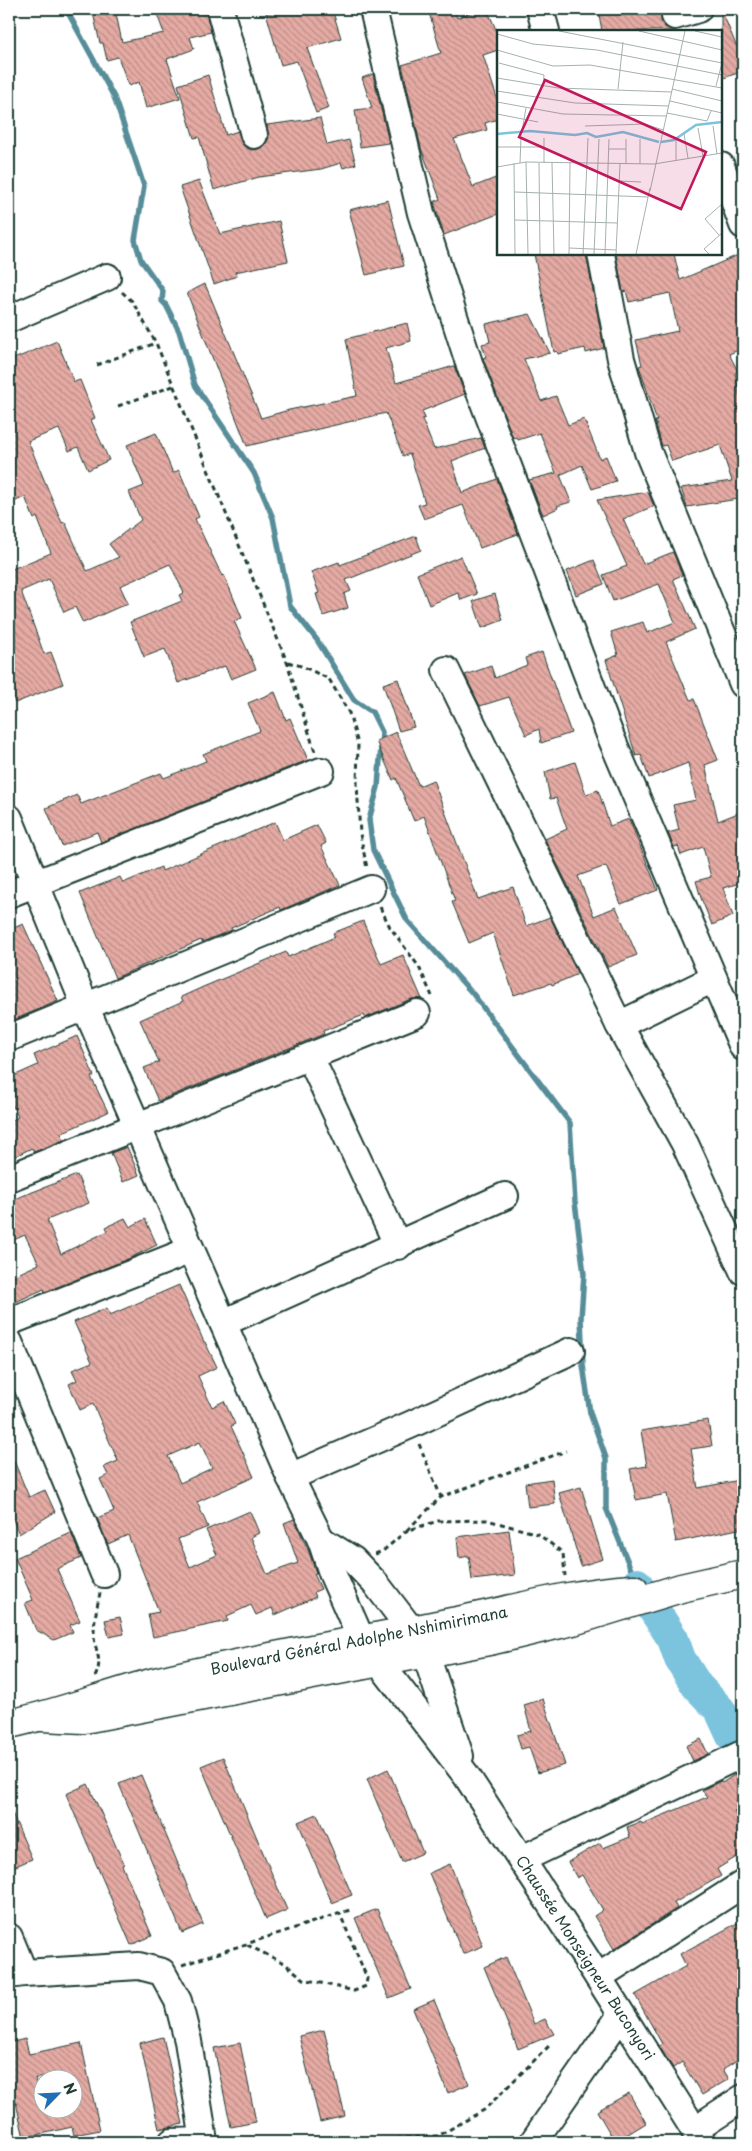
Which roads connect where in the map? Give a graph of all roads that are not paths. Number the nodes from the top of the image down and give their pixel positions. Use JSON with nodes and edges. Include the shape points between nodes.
{"nodes":[{"id":1,"x":220,"y":9,"type":"edge"},
{"id":2,"x":373,"y":9,"type":"edge"},
{"id":3,"x":540,"y":9,"type":"edge"},
{"id":4,"x":546,"y":30,"type":"edge"},
{"id":5,"x":254,"y":135,"type":"dead end"},
{"id":6,"x":722,"y":169,"type":"edge"},
{"id":7,"x":743,"y":225,"type":"edge"},
{"id":8,"x":601,"y":255,"type":"edge"},
{"id":9,"x":107,"y":277,"type":"road end"},
{"id":10,"x":9,"y":319,"type":"edge"},
{"id":11,"x":446,"y":670,"type":"dead end"},
{"id":12,"x":743,"y":684,"type":"edge"},
{"id":13,"x":321,"y":771,"type":"road end"},
{"id":14,"x":9,"y":818,"type":"edge"},
{"id":15,"x":35,"y":884,"type":"junction"},
{"id":16,"x":371,"y":890,"type":"road end"},
{"id":17,"x":9,"y":894,"type":"edge"},
{"id":18,"x":713,"y":979,"type":"junction"},
{"id":19,"x":86,"y":1008,"type":"junction"},
{"id":20,"x":417,"y":1013,"type":"road end"},
{"id":21,"x":619,"y":1025,"type":"junction"},
{"id":22,"x":9,"y":1038,"type":"edge"},
{"id":23,"x":743,"y":1047,"type":"edge"},
{"id":24,"x":310,"y":1056,"type":"junction"},
{"id":25,"x":137,"y":1127,"type":"junction"},
{"id":26,"x":9,"y":1178,"type":"edge"},
{"id":27,"x":505,"y":1196,"type":"dead end"},
{"id":28,"x":398,"y":1246,"type":"junction"},
{"id":29,"x":191,"y":1250,"type":"junction"},
{"id":30,"x":743,"y":1271,"type":"edge"},
{"id":31,"x":9,"y":1322,"type":"edge"},
{"id":32,"x":223,"y":1323,"type":"junction"},
{"id":33,"x":9,"y":1342,"type":"edge"},
{"id":34,"x":571,"y":1351,"type":"dead end"},
{"id":35,"x":290,"y":1477,"type":"junction"},
{"id":36,"x":322,"y":1540,"type":"junction"},
{"id":37,"x":104,"y":1574,"type":"road end"},
{"id":38,"x":743,"y":1574,"type":"edge"},
{"id":39,"x":681,"y":1588,"type":"junction"},
{"id":40,"x":361,"y":1638,"type":"junction"},
{"id":41,"x":419,"y":1641,"type":"junction"},
{"id":42,"x":378,"y":1660,"type":"junction"},
{"id":43,"x":42,"y":1718,"type":"junction"},
{"id":44,"x":9,"y":1724,"type":"edge"},
{"id":45,"x":740,"y":1755,"type":"dead end"},
{"id":46,"x":466,"y":1775,"type":"junction"},
{"id":47,"x":522,"y":1859,"type":"junction"},
{"id":48,"x":743,"y":1884,"type":"edge"},
{"id":49,"x":9,"y":1937,"type":"edge"},
{"id":50,"x":16,"y":1974,"type":"edge"},
{"id":51,"x":598,"y":1977,"type":"junction"},
{"id":52,"x":621,"y":2015,"type":"junction"},
{"id":53,"x":743,"y":2098,"type":"edge"},
{"id":54,"x":698,"y":2136,"type":"edge"},
{"id":55,"x":172,"y":2142,"type":"edge"},
{"id":56,"x":533,"y":2142,"type":"edge"}],
"edges":[{"from":1,"to":5,"type":"street"},
{"from":2,"to":18,"type":"street","via":[[421,213],[470,366],[610,736]]},
{"from":3,"to":4,"type":"street"},
{"from":6,"to":7,"type":"street"},
{"from":8,"to":12,"type":"street","via":[[621,359],[648,452]]},
{"from":9,"to":10,"type":"street"},
{"from":11,"to":21,"type":"street"},
{"from":13,"to":15,"type":"street"},
{"from":14,"to":15,"type":"street","name":"Chaussée Monseigneur Buconyori"},
{"from":15,"to":17,"type":"street"},
{"from":15,"to":19,"type":"street","name":"Chaussée Monseigneur Buconyori"},
{"from":16,"to":19,"type":"street"},
{"from":18,"to":21,"type":"street"},
{"from":18,"to":23,"type":"street"},
{"from":19,"to":22,"type":"street"},
{"from":19,"to":25,"type":"street","name":"Chaussée Monseigneur Buconyori"},
{"from":20,"to":24,"type":"street"},
{"from":21,"to":30,"type":"street","via":[[685,1144]]},
{"from":24,"to":25,"type":"street"},
{"from":24,"to":28,"type":"street"},
{"from":25,"to":26,"type":"street"},
{"from":25,"to":29,"type":"street","name":"Chaussée Monseigneur Buconyori"},
{"from":27,"to":28,"type":"street"},
{"from":28,"to":32,"type":"street"},
{"from":29,"to":31,"type":"street"},
{"from":29,"to":32,"type":"street","name":"Chaussée Monseigneur Buconyori"},
{"from":32,"to":35,"type":"street","name":"Chaussée Monseigneur Buconyori"},
{"from":33,"to":37,"type":"street"},
{"from":34,"to":35,"type":"street"},
{"from":35,"to":36,"type":"street","name":"Chaussée Monseigneur Buconyori"},
{"from":36,"to":40,"type":"street","name":"Chaussée Monseigneur Buconyori","via":[[332,1573]]},
{"from":36,"to":41,"type":"street","name":"Chaussée Monseigneur Buconyori","via":[[353,1560],[376,1584]]},
{"from":38,"to":39,"type":"main road","name":"Boulevard Général Adolphe Nshimirimana"},
{"from":39,"to":41,"type":"main road","name":"Boulevard Général Adolphe Nshimirimana","via":[[618,1590],[568,1598]]},
{"from":39,"to":41,"type":"main road","name":"Boulevard Général Adolphe Nshimirimana","via":[[573,1621],[494,1640]]},
{"from":40,"to":41,"type":"main road","name":"Boulevard Général Adolphe Nshimirimana"},
{"from":40,"to":42,"type":"street","name":"Chaussée Monseigneur Buconyori"},
{"from":40,"to":43,"type":"main road","name":"Boulevard Général Adolphe Nshimirimana","via":[[152,1683],[83,1702]]},
{"from":41,"to":42,"type":"main road","name":"Boulevard Général Adolphe Nshimirimana"},
{"from":41,"to":46,"type":"street","name":"Chaussée Monseigneur Buconyori"},
{"from":42,"to":43,"type":"main road","name":"Boulevard Général Adolphe Nshimirimana","via":[[84,1718]]},
{"from":42,"to":46,"type":"street","name":"Chaussée Monseigneur Buconyori"},
{"from":43,"to":44,"type":"main road","name":"Boulevard Général Adolphe Nshimirimana"},
{"from":45,"to":47,"type":"street"},
{"from":46,"to":47,"type":"street","name":"Chaussée Monseigneur Buconyori"},
{"from":47,"to":51,"type":"street","name":"Chaussée Monseigneur Buconyori"},
{"from":48,"to":51,"type":"street"},
{"from":49,"to":50,"type":"street"},
{"from":50,"to":55,"type":"street","via":[[139,1966],[162,1972],[178,2001],[188,2040],[204,2141]]},
{"from":51,"to":52,"type":"street","name":"Chaussée Monseigneur Buconyori"},
{"from":52,"to":54,"type":"street","name":"Chaussée Monseigneur Buconyori"},
{"from":52,"to":56,"type":"street"},
{"from":53,"to":54,"type":"street"}]}
